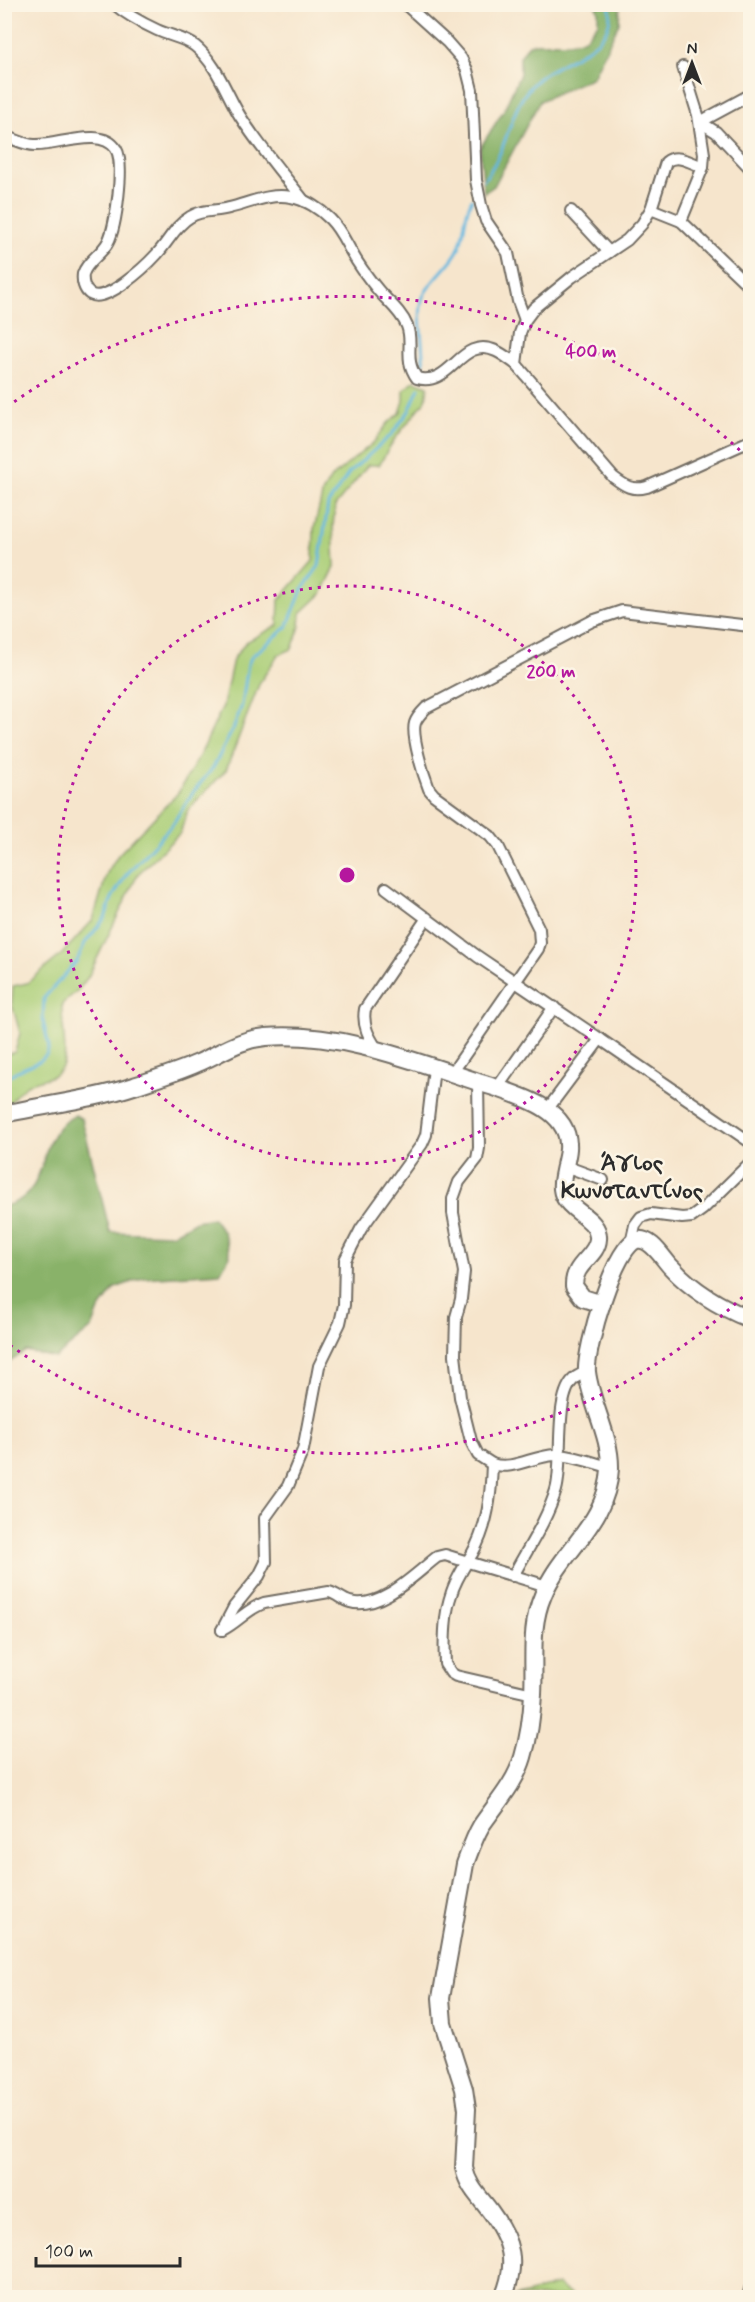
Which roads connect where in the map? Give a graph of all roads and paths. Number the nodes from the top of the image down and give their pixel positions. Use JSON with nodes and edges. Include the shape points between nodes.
{"nodes":[{"id":1,"x":114,"y":4,"type":"edge"},
{"id":2,"x":405,"y":4,"type":"edge"},
{"id":3,"x":683,"y":67,"type":"dead end"},
{"id":4,"x":750,"y":95,"type":"edge"},
{"id":5,"x":700,"y":122,"type":"junction"},
{"id":6,"x":4,"y":136,"type":"edge"},
{"id":7,"x":703,"y":167,"type":"junction"},
{"id":8,"x":750,"y":168,"type":"edge"},
{"id":9,"x":304,"y":201,"type":"junction"},
{"id":10,"x":651,"y":209,"type":"junction"},
{"id":11,"x":571,"y":211,"type":"dead end"},
{"id":12,"x":681,"y":221,"type":"junction"},
{"id":13,"x":609,"y":252,"type":"junction"},
{"id":14,"x":750,"y":287,"type":"edge"},
{"id":15,"x":525,"y":320,"type":"junction"},
{"id":16,"x":516,"y":364,"type":"junction"},
{"id":17,"x":750,"y":441,"type":"edge"},
{"id":18,"x":750,"y":626,"type":"edge"},
{"id":19,"x":386,"y":888,"type":"dead end"},
{"id":20,"x":427,"y":918,"type":"junction"},
{"id":21,"x":517,"y":982,"type":"junction"},
{"id":22,"x":554,"y":1007,"type":"junction"},
{"id":23,"x":600,"y":1039,"type":"junction"},
{"id":24,"x":378,"y":1051,"type":"junction"},
{"id":25,"x":434,"y":1068,"type":"junction"},
{"id":26,"x":452,"y":1073,"type":"junction"},
{"id":27,"x":478,"y":1082,"type":"junction"},
{"id":28,"x":497,"y":1088,"type":"junction"},
{"id":29,"x":547,"y":1110,"type":"junction"},
{"id":30,"x":4,"y":1114,"type":"edge"},
{"id":31,"x":750,"y":1143,"type":"edge"},
{"id":32,"x":750,"y":1163,"type":"edge"},
{"id":33,"x":565,"y":1166,"type":"junction"},
{"id":34,"x":603,"y":1180,"type":"dead end"},
{"id":35,"x":631,"y":1243,"type":"junction"},
{"id":36,"x":602,"y":1304,"type":"junction"},
{"id":37,"x":750,"y":1318,"type":"edge"},
{"id":38,"x":587,"y":1372,"type":"junction"},
{"id":39,"x":559,"y":1455,"type":"junction"},
{"id":40,"x":492,"y":1464,"type":"junction"},
{"id":41,"x":610,"y":1467,"type":"junction"},
{"id":42,"x":468,"y":1560,"type":"junction"},
{"id":43,"x":513,"y":1576,"type":"junction"},
{"id":44,"x":547,"y":1586,"type":"junction"},
{"id":45,"x":534,"y":1694,"type":"junction"},
{"id":46,"x":750,"y":2289,"type":"edge"},
{"id":47,"x":503,"y":2298,"type":"edge"},
{"id":48,"x":748,"y":2298,"type":"edge"}],
"edges":[{"from":1,"to":9,"type":"street","via":[[159,31],[193,44],[203,54],[240,115]]},
{"from":2,"to":15,"type":"street","via":[[447,42],[467,70],[480,198],[486,221],[508,253]]},
{"from":3,"to":5,"type":"street"},
{"from":4,"to":5,"type":"street"},
{"from":5,"to":7,"type":"street"},
{"from":5,"to":8,"type":"street","via":[[716,132]]},
{"from":6,"to":9,"type":"street","via":[[32,145],[103,138],[118,151],[121,168],[112,232],[104,249],[85,269],[83,278],[85,289],[92,295],[103,296],[126,281],[196,213],[268,197]]},
{"from":7,"to":10,"type":"street","via":[[676,157],[666,162]]},
{"from":7,"to":12,"type":"street"},
{"from":9,"to":16,"type":"street","via":[[336,226],[365,273],[397,310],[407,326],[408,360],[417,378],[436,379],[467,353],[477,350],[496,350]]},
{"from":10,"to":12,"type":"street"},
{"from":10,"to":13,"type":"street","via":[[633,234]]},
{"from":11,"to":13,"type":"street"},
{"from":12,"to":14,"type":"street"},
{"from":13,"to":15,"type":"street","via":[[572,277]]},
{"from":15,"to":16,"type":"street"},
{"from":16,"to":17,"type":"street","via":[[626,487],[647,488]]},
{"from":18,"to":21,"type":"street","via":[[614,612],[426,708],[417,719],[415,736],[429,789],[498,846],[539,929],[538,949]]},
{"from":19,"to":20,"type":"street"},
{"from":20,"to":21,"type":"street"},
{"from":20,"to":24,"type":"street","via":[[365,1009],[365,1030]]},
{"from":21,"to":22,"type":"street"},
{"from":21,"to":26,"type":"street"},
{"from":22,"to":23,"type":"street"},
{"from":22,"to":28,"type":"street"},
{"from":23,"to":29,"type":"street"},
{"from":23,"to":31,"type":"street"},
{"from":24,"to":25,"type":"street"},
{"from":24,"to":30,"type":"street","via":[[322,1040],[264,1037],[244,1041],[193,1066],[133,1086]]},
{"from":25,"to":26,"type":"street"},
{"from":25,"to":42,"type":"street","via":[[422,1144],[361,1229],[345,1260],[344,1305],[340,1323],[319,1366],[303,1450],[288,1486],[265,1518],[266,1562],[222,1630],[264,1603],[329,1592],[348,1602],[366,1602],[392,1594],[437,1557]]},
{"from":26,"to":27,"type":"street"},
{"from":27,"to":28,"type":"street"},
{"from":27,"to":40,"type":"street","via":[[477,1159],[459,1182],[453,1199],[464,1272],[456,1317],[455,1355],[471,1441],[478,1455]]},
{"from":28,"to":29,"type":"street"},
{"from":29,"to":33,"type":"street","via":[[567,1135]]},
{"from":32,"to":35,"type":"street","via":[[699,1214],[682,1218],[651,1214],[641,1217]]},
{"from":33,"to":34,"type":"street"},
{"from":33,"to":36,"type":"street","via":[[561,1185],[565,1200],[592,1224],[599,1237],[576,1271],[574,1286],[583,1298]]},
{"from":35,"to":36,"type":"street","via":[[616,1266]]},
{"from":35,"to":37,"type":"street","via":[[645,1240],[693,1288]]},
{"from":36,"to":38,"type":"street","via":[[589,1347]]},
{"from":38,"to":39,"type":"street","via":[[575,1378],[567,1390]]},
{"from":38,"to":41,"type":"street"},
{"from":39,"to":40,"type":"street","via":[[542,1456],[510,1467]]},
{"from":39,"to":41,"type":"street"},
{"from":39,"to":43,"type":"street","via":[[559,1481],[554,1498]]},
{"from":40,"to":42,"type":"street","via":[[487,1515]]},
{"from":41,"to":44,"type":"street","via":[[602,1508]]},
{"from":42,"to":43,"type":"street"},
{"from":42,"to":45,"type":"street","via":[[450,1597],[447,1669],[456,1676]]},
{"from":43,"to":44,"type":"street"},
{"from":44,"to":45,"type":"street","via":[[533,1634]]},
{"from":45,"to":47,"type":"street","via":[[526,1744],[516,1774],[480,1828],[465,1864],[441,1998],[443,2023],[465,2098],[465,2177],[500,2225],[512,2257],[511,2277]]},
{"from":46,"to":48,"type":"street"}]}
